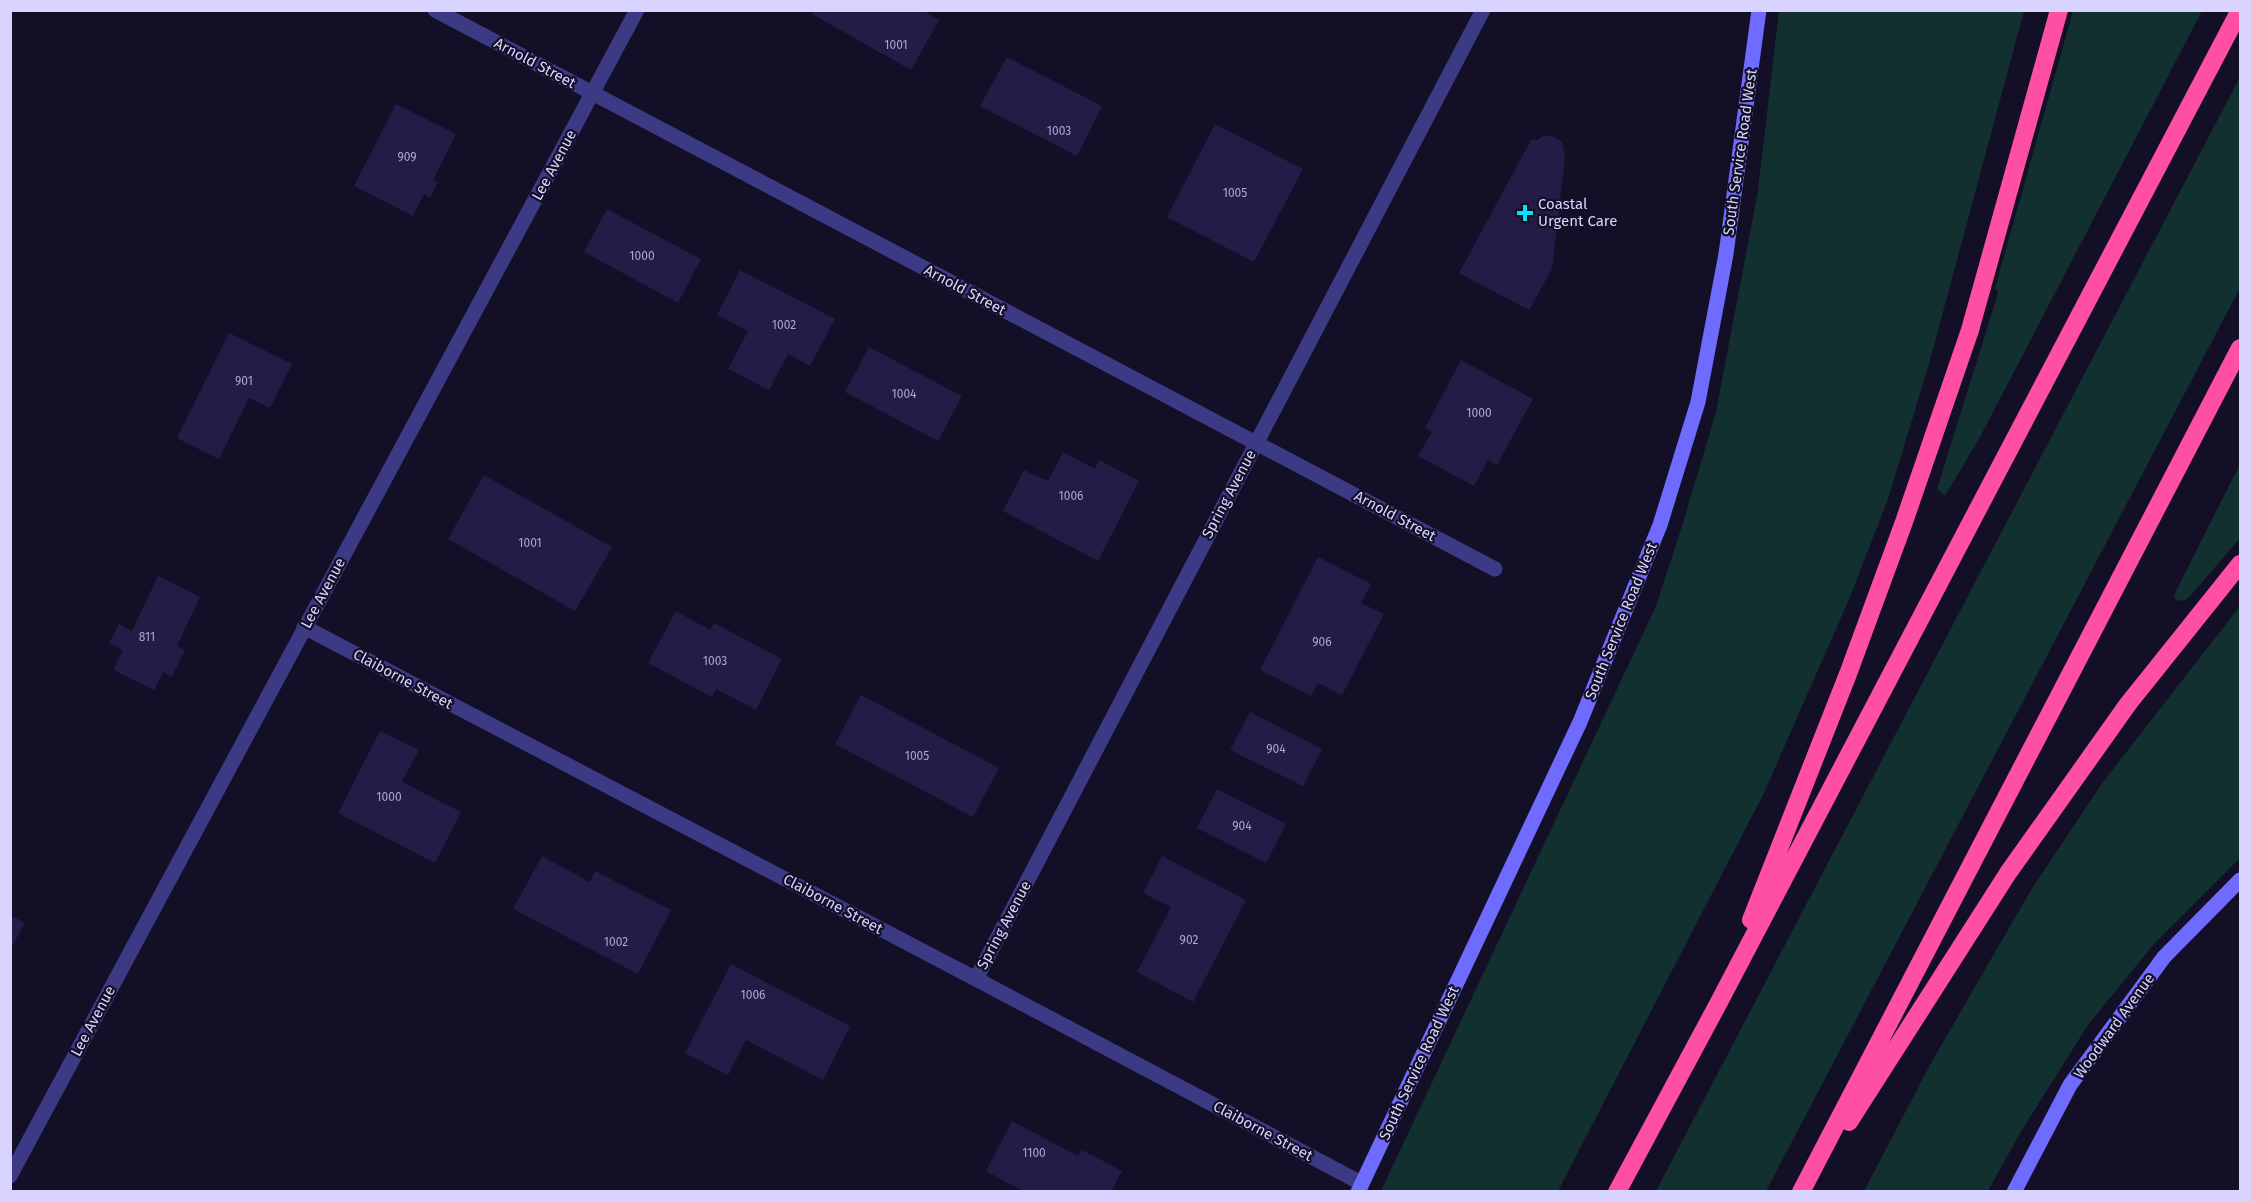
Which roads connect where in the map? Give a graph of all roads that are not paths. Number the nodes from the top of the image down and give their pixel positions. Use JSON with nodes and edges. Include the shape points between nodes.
{"nodes":[{"id":1,"x":435,"y":10,"type":"edge"},
{"id":2,"x":637,"y":10,"type":"edge"},
{"id":3,"x":1483,"y":10,"type":"edge"},
{"id":4,"x":1759,"y":10,"type":"edge"},
{"id":5,"x":2059,"y":10,"type":"edge"},
{"id":6,"x":2240,"y":10,"type":"edge"},
{"id":7,"x":592,"y":93,"type":"junction"},
{"id":8,"x":2241,"y":348,"type":"edge"},
{"id":9,"x":1256,"y":443,"type":"junction"},
{"id":10,"x":2241,"y":564,"type":"edge"},
{"id":11,"x":1495,"y":569,"type":"dead end"},
{"id":12,"x":304,"y":627,"type":"junction"},
{"id":13,"x":2241,"y":880,"type":"edge"},
{"id":14,"x":976,"y":979,"type":"junction"},
{"id":15,"x":1718,"y":1004,"type":"junction"},
{"id":16,"x":10,"y":1176,"type":"edge"},
{"id":17,"x":1359,"y":1187,"type":"edge"},
{"id":18,"x":1617,"y":1191,"type":"edge"},
{"id":19,"x":1802,"y":1191,"type":"edge"},
{"id":20,"x":2014,"y":1191,"type":"edge"}],
"edges":[{"from":1,"to":7,"type":"street","name":"Arnold Street"},
{"from":2,"to":7,"type":"street","name":"Lee Avenue"},
{"from":3,"to":9,"type":"street","name":"Spring Avenue"},
{"from":4,"to":17,"type":"main road","name":"South Service Road West","via":[[1726,254],[1700,391],[1660,525],[1580,722]]},
{"from":5,"to":15,"type":"highway","via":[[1970,330],[1848,674]]},
{"from":6,"to":15,"type":"highway"},
{"from":7,"to":9,"type":"street","name":"Arnold Street"},
{"from":7,"to":12,"type":"street","name":"Lee Avenue"},
{"from":8,"to":19,"type":"highway"},
{"from":9,"to":11,"type":"street","name":"Arnold Street"},
{"from":9,"to":14,"type":"street","name":"Spring Avenue"},
{"from":10,"to":19,"type":"highway","via":[[2128,704],[2008,873]]},
{"from":12,"to":14,"type":"street","name":"Claiborne Street"},
{"from":12,"to":16,"type":"street","name":"Lee Avenue"},
{"from":13,"to":20,"type":"main road","name":"Woodward Avenue","via":[[2164,957],[2070,1085]]},
{"from":14,"to":17,"type":"street","name":"Claiborne Street"},
{"from":15,"to":18,"type":"highway"}]}
